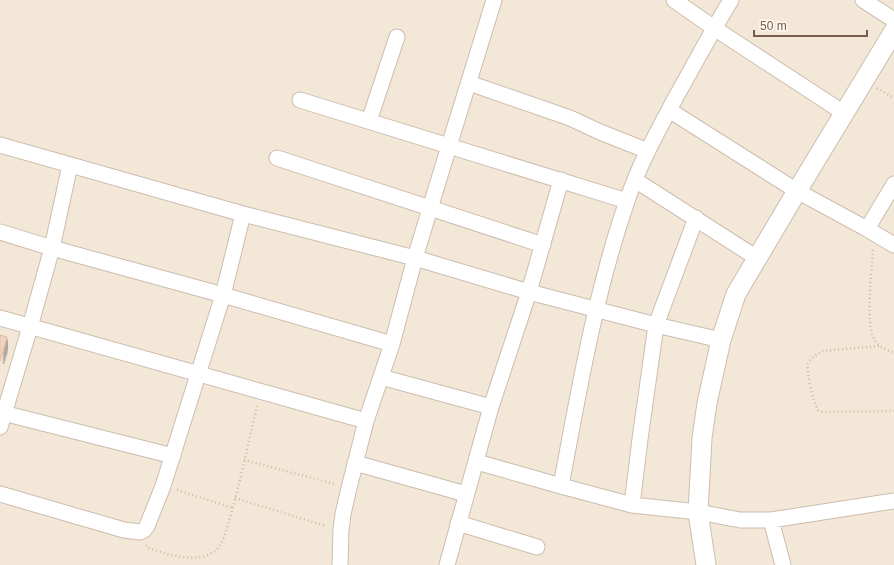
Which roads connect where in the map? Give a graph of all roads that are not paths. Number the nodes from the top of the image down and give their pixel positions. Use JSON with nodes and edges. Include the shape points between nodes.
{"nodes":[{"id":1,"x":494,"y":0,"type":"edge"},
{"id":2,"x":674,"y":0,"type":"edge"},
{"id":3,"x":731,"y":0,"type":"edge"},
{"id":4,"x":862,"y":0,"type":"edge"},
{"id":5,"x":894,"y":20,"type":"edge"},
{"id":6,"x":714,"y":28,"type":"junction"},
{"id":7,"x":894,"y":31,"type":"edge"},
{"id":8,"x":397,"y":37,"type":"dead end"},
{"id":9,"x":469,"y":83,"type":"junction"},
{"id":10,"x":300,"y":100,"type":"dead end"},
{"id":11,"x":669,"y":110,"type":"junction"},
{"id":12,"x":844,"y":112,"type":"junction"},
{"id":13,"x":369,"y":121,"type":"junction"},
{"id":14,"x":0,"y":145,"type":"edge"},
{"id":15,"x":448,"y":146,"type":"junction"},
{"id":16,"x":648,"y":151,"type":"junction"},
{"id":17,"x":277,"y":158,"type":"dead end"},
{"id":18,"x":70,"y":165,"type":"junction"},
{"id":19,"x":561,"y":180,"type":"junction"},
{"id":20,"x":635,"y":180,"type":"junction"},
{"id":21,"x":894,"y":184,"type":"edge"},
{"id":22,"x":797,"y":191,"type":"junction"},
{"id":23,"x":627,"y":201,"type":"junction"},
{"id":24,"x":431,"y":208,"type":"junction"},
{"id":25,"x":243,"y":214,"type":"junction"},
{"id":26,"x":696,"y":218,"type":"junction"},
{"id":27,"x":871,"y":231,"type":"junction"},
{"id":28,"x":0,"y":232,"type":"edge"},
{"id":29,"x":543,"y":245,"type":"junction"},
{"id":30,"x":894,"y":245,"type":"edge"},
{"id":31,"x":52,"y":248,"type":"junction"},
{"id":32,"x":415,"y":258,"type":"junction"},
{"id":33,"x":757,"y":258,"type":"junction"},
{"id":34,"x":529,"y":292,"type":"junction"},
{"id":35,"x":223,"y":295,"type":"junction"},
{"id":36,"x":595,"y":309,"type":"junction"},
{"id":37,"x":0,"y":318,"type":"edge"},
{"id":38,"x":656,"y":325,"type":"junction"},
{"id":39,"x":30,"y":327,"type":"junction"},
{"id":40,"x":721,"y":340,"type":"junction"},
{"id":41,"x":392,"y":344,"type":"junction"},
{"id":42,"x":197,"y":373,"type":"junction"},
{"id":43,"x":381,"y":377,"type":"junction"},
{"id":44,"x":491,"y":407,"type":"junction"},
{"id":45,"x":2,"y":420,"type":"edge"},
{"id":46,"x":366,"y":421,"type":"junction"},
{"id":47,"x":173,"y":456,"type":"junction"},
{"id":48,"x":477,"y":462,"type":"junction"},
{"id":49,"x":355,"y":463,"type":"junction"},
{"id":50,"x":560,"y":486,"type":"junction"},
{"id":51,"x":894,"y":492,"type":"edge"},
{"id":52,"x":0,"y":494,"type":"edge"},
{"id":53,"x":466,"y":494,"type":"junction"},
{"id":54,"x":894,"y":502,"type":"edge"},
{"id":55,"x":632,"y":505,"type":"junction"},
{"id":56,"x":698,"y":512,"type":"junction"},
{"id":57,"x":771,"y":520,"type":"junction"},
{"id":58,"x":458,"y":523,"type":"junction"},
{"id":59,"x":537,"y":547,"type":"dead end"},
{"id":60,"x":340,"y":565,"type":"edge"},
{"id":61,"x":447,"y":565,"type":"edge"},
{"id":62,"x":706,"y":565,"type":"edge"},
{"id":63,"x":783,"y":565,"type":"edge"}],
"edges":[{"from":1,"to":9,"type":"street"},
{"from":2,"to":6,"type":"street"},
{"from":3,"to":6,"type":"street"},
{"from":4,"to":5,"type":"street"},
{"from":6,"to":11,"type":"street"},
{"from":6,"to":12,"type":"street"},
{"from":7,"to":12,"type":"street"},
{"from":8,"to":13,"type":"street"},
{"from":9,"to":15,"type":"street"},
{"from":9,"to":16,"type":"street","via":[[570,118]]},
{"from":10,"to":13,"type":"street"},
{"from":11,"to":16,"type":"street"},
{"from":11,"to":22,"type":"street"},
{"from":12,"to":22,"type":"street"},
{"from":13,"to":15,"type":"street"},
{"from":14,"to":18,"type":"street"},
{"from":15,"to":19,"type":"street"},
{"from":15,"to":24,"type":"street"},
{"from":16,"to":20,"type":"street"},
{"from":17,"to":24,"type":"street"},
{"from":18,"to":25,"type":"street"},
{"from":18,"to":31,"type":"street"},
{"from":19,"to":23,"type":"street"},
{"from":19,"to":29,"type":"street"},
{"from":20,"to":23,"type":"street"},
{"from":20,"to":26,"type":"street"},
{"from":21,"to":27,"type":"street"},
{"from":22,"to":27,"type":"street"},
{"from":22,"to":33,"type":"street"},
{"from":23,"to":36,"type":"street"},
{"from":24,"to":29,"type":"street"},
{"from":24,"to":32,"type":"street"},
{"from":25,"to":32,"type":"street"},
{"from":25,"to":35,"type":"street"},
{"from":26,"to":33,"type":"street"},
{"from":26,"to":38,"type":"street"},
{"from":27,"to":30,"type":"street"},
{"from":28,"to":31,"type":"street"},
{"from":29,"to":34,"type":"street"},
{"from":31,"to":35,"type":"street"},
{"from":31,"to":39,"type":"street"},
{"from":32,"to":34,"type":"street"},
{"from":32,"to":41,"type":"street"},
{"from":33,"to":40,"type":"street","via":[[736,294]]},
{"from":34,"to":36,"type":"street"},
{"from":34,"to":44,"type":"street"},
{"from":35,"to":41,"type":"street"},
{"from":35,"to":42,"type":"street"},
{"from":36,"to":38,"type":"street"},
{"from":36,"to":50,"type":"street"},
{"from":37,"to":39,"type":"street"},
{"from":38,"to":40,"type":"street"},
{"from":38,"to":55,"type":"street"},
{"from":39,"to":42,"type":"street"},
{"from":39,"to":45,"type":"street"},
{"from":40,"to":56,"type":"street","via":[[702,438]]},
{"from":41,"to":43,"type":"street"},
{"from":42,"to":46,"type":"street"},
{"from":42,"to":47,"type":"street"},
{"from":43,"to":44,"type":"street"},
{"from":43,"to":46,"type":"street"},
{"from":44,"to":48,"type":"street"},
{"from":45,"to":47,"type":"street"},
{"from":46,"to":49,"type":"street"},
{"from":47,"to":52,"type":"street","via":[[147,526],[140,532],[124,530]]},
{"from":48,"to":50,"type":"street"},
{"from":48,"to":53,"type":"street"},
{"from":49,"to":53,"type":"street"},
{"from":49,"to":60,"type":"street","via":[[341,530]]},
{"from":50,"to":55,"type":"street"},
{"from":51,"to":54,"type":"street"},
{"from":53,"to":58,"type":"street"},
{"from":54,"to":57,"type":"street"},
{"from":55,"to":56,"type":"street"},
{"from":56,"to":57,"type":"street","via":[[740,520]]},
{"from":56,"to":62,"type":"street"},
{"from":57,"to":63,"type":"street"},
{"from":58,"to":59,"type":"street"},
{"from":58,"to":61,"type":"street"}]}
